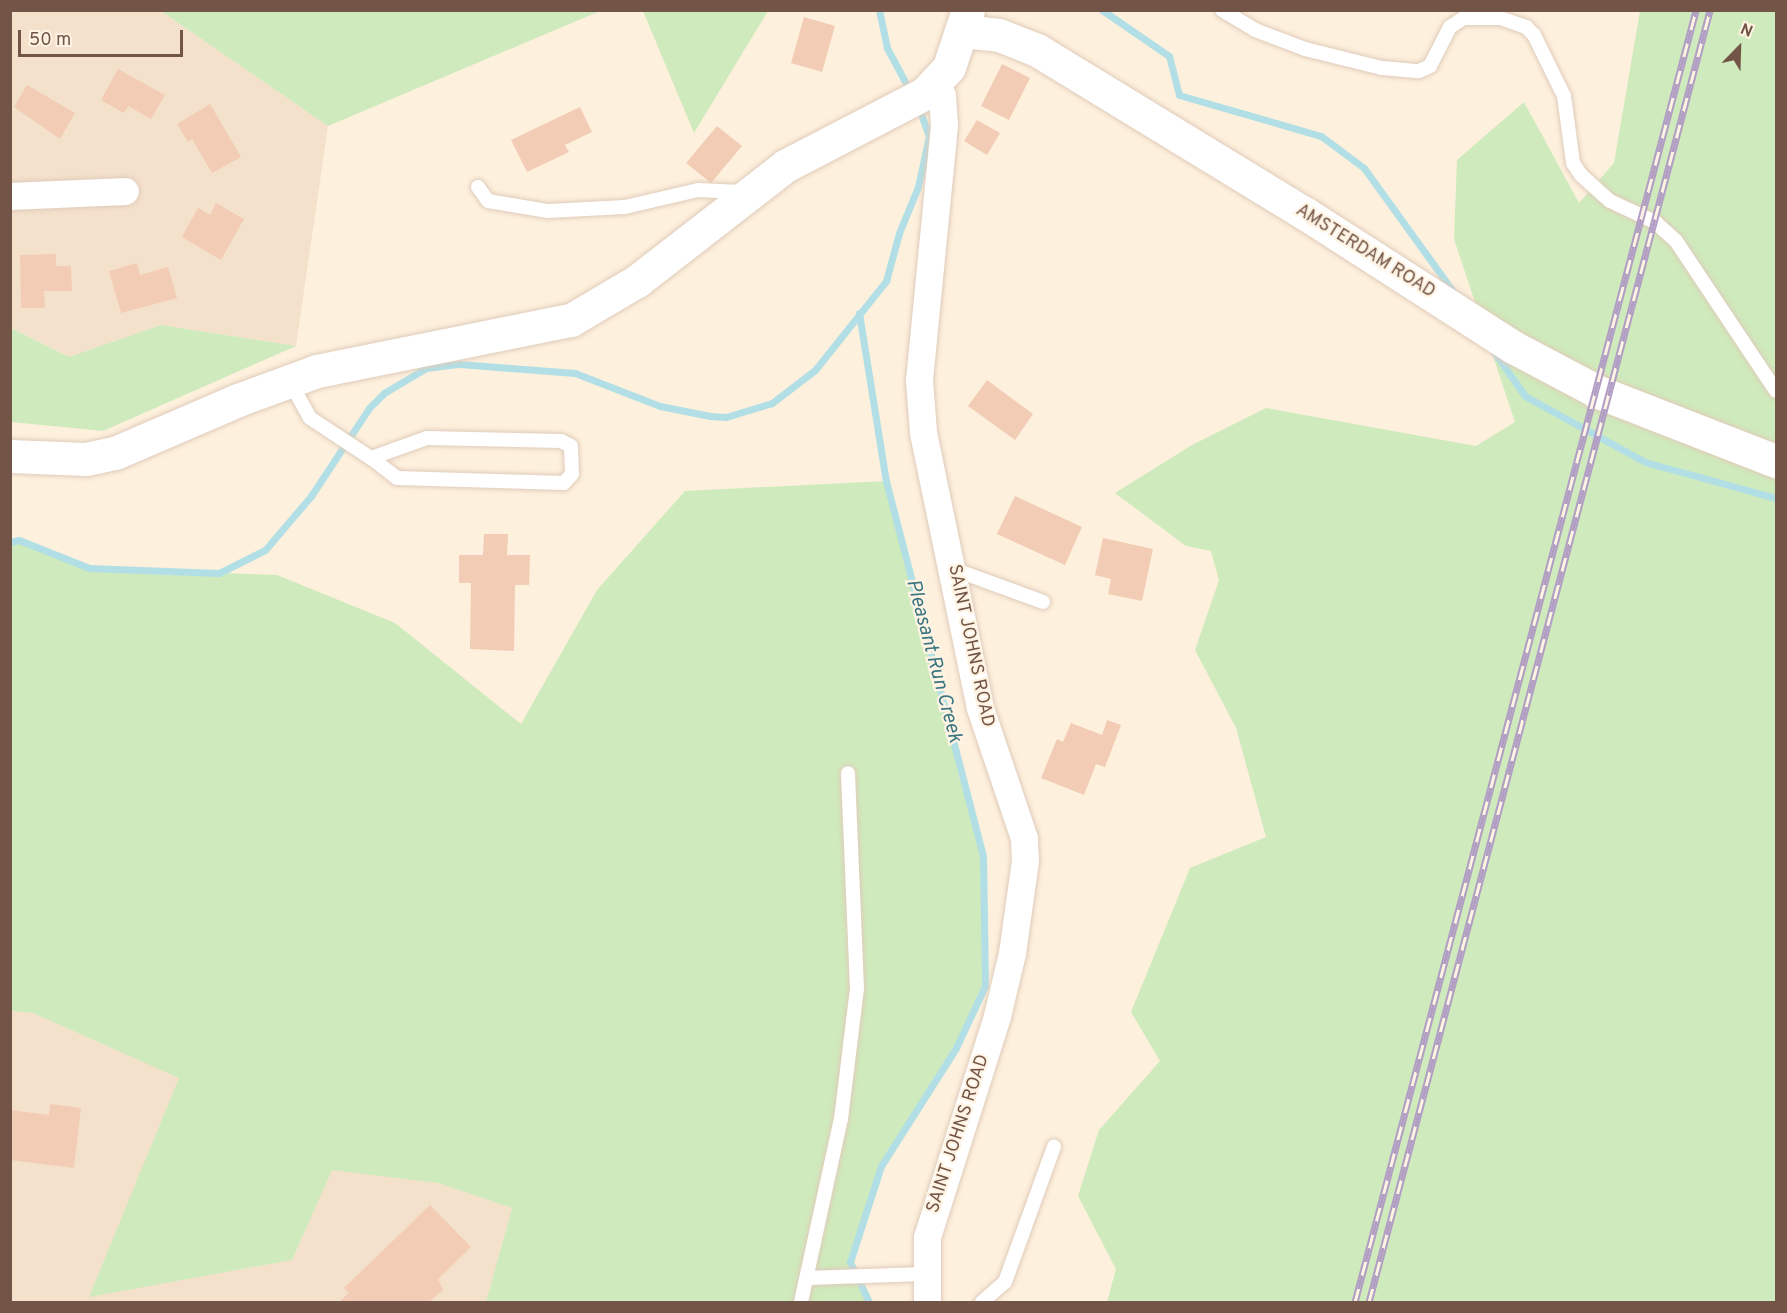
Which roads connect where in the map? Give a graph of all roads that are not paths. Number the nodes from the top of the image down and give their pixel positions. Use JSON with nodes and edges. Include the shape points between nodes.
{"nodes":[{"id":1,"x":1222,"y":10,"type":"edge"},
{"id":2,"x":965,"y":21,"type":"edge"},
{"id":3,"x":931,"y":88,"type":"junction"},
{"id":4,"x":478,"y":188,"type":"dead end"},
{"id":5,"x":125,"y":191,"type":"dead end"},
{"id":6,"x":747,"y":192,"type":"junction"},
{"id":7,"x":10,"y":195,"type":"edge"},
{"id":8,"x":289,"y":380,"type":"junction"},
{"id":9,"x":1776,"y":391,"type":"edge"},
{"id":10,"x":367,"y":455,"type":"junction"},
{"id":11,"x":10,"y":456,"type":"edge"},
{"id":12,"x":1776,"y":461,"type":"edge"},
{"id":13,"x":953,"y":569,"type":"junction"},
{"id":14,"x":1043,"y":602,"type":"dead end"},
{"id":15,"x":848,"y":773,"type":"dead end"},
{"id":16,"x":1054,"y":1147,"type":"dead end"},
{"id":17,"x":924,"y":1274,"type":"junction"},
{"id":18,"x":807,"y":1278,"type":"junction"},
{"id":19,"x":801,"y":1302,"type":"edge"},
{"id":20,"x":927,"y":1302,"type":"edge"},
{"id":21,"x":982,"y":1302,"type":"edge"}],
"edges":[{"from":1,"to":9,"type":"lane","via":[[1255,30],[1305,49],[1382,68],[1419,71],[1430,66],[1450,27],[1464,18],[1500,18],[1526,27],[1534,35],[1564,96],[1573,163],[1581,175],[1610,201],[1649,219],[1676,241]]},
{"from":2,"to":3,"type":"street","via":[[949,67]]},
{"from":2,"to":12,"type":"street","name":"AMSTERDAM ROAD","via":[[1037,50],[1514,347],[1596,391]]},
{"from":3,"to":6,"type":"street","via":[[785,166]]},
{"from":3,"to":13,"type":"street","name":"SAINT JOHNS ROAD","via":[[942,95],[944,125],[919,380],[923,432]]},
{"from":4,"to":6,"type":"lane","via":[[488,201],[548,211],[625,207],[698,190]]},
{"from":5,"to":7,"type":"street"},
{"from":6,"to":8,"type":"street","via":[[637,281],[571,320],[358,360]]},
{"from":8,"to":10,"type":"lane","via":[[310,418]]},
{"from":8,"to":11,"type":"street","via":[[115,453],[86,459]]},
{"from":10,"to":10,"type":"lane","via":[[428,438],[561,441],[571,446],[572,474],[564,483],[397,478]]},
{"from":13,"to":14,"type":"lane"},
{"from":13,"to":17,"type":"street","name":"SAINT JOHNS ROAD","via":[[980,708],[1024,838],[1025,860],[1012,953],[998,1016],[934,1208]]},
{"from":15,"to":18,"type":"lane","via":[[857,989],[842,1119]]},
{"from":16,"to":21,"type":"lane","via":[[1005,1282]]},
{"from":17,"to":18,"type":"lane"},
{"from":17,"to":20,"type":"street","name":"SAINT JOHNS ROAD"},
{"from":18,"to":19,"type":"lane"}]}
